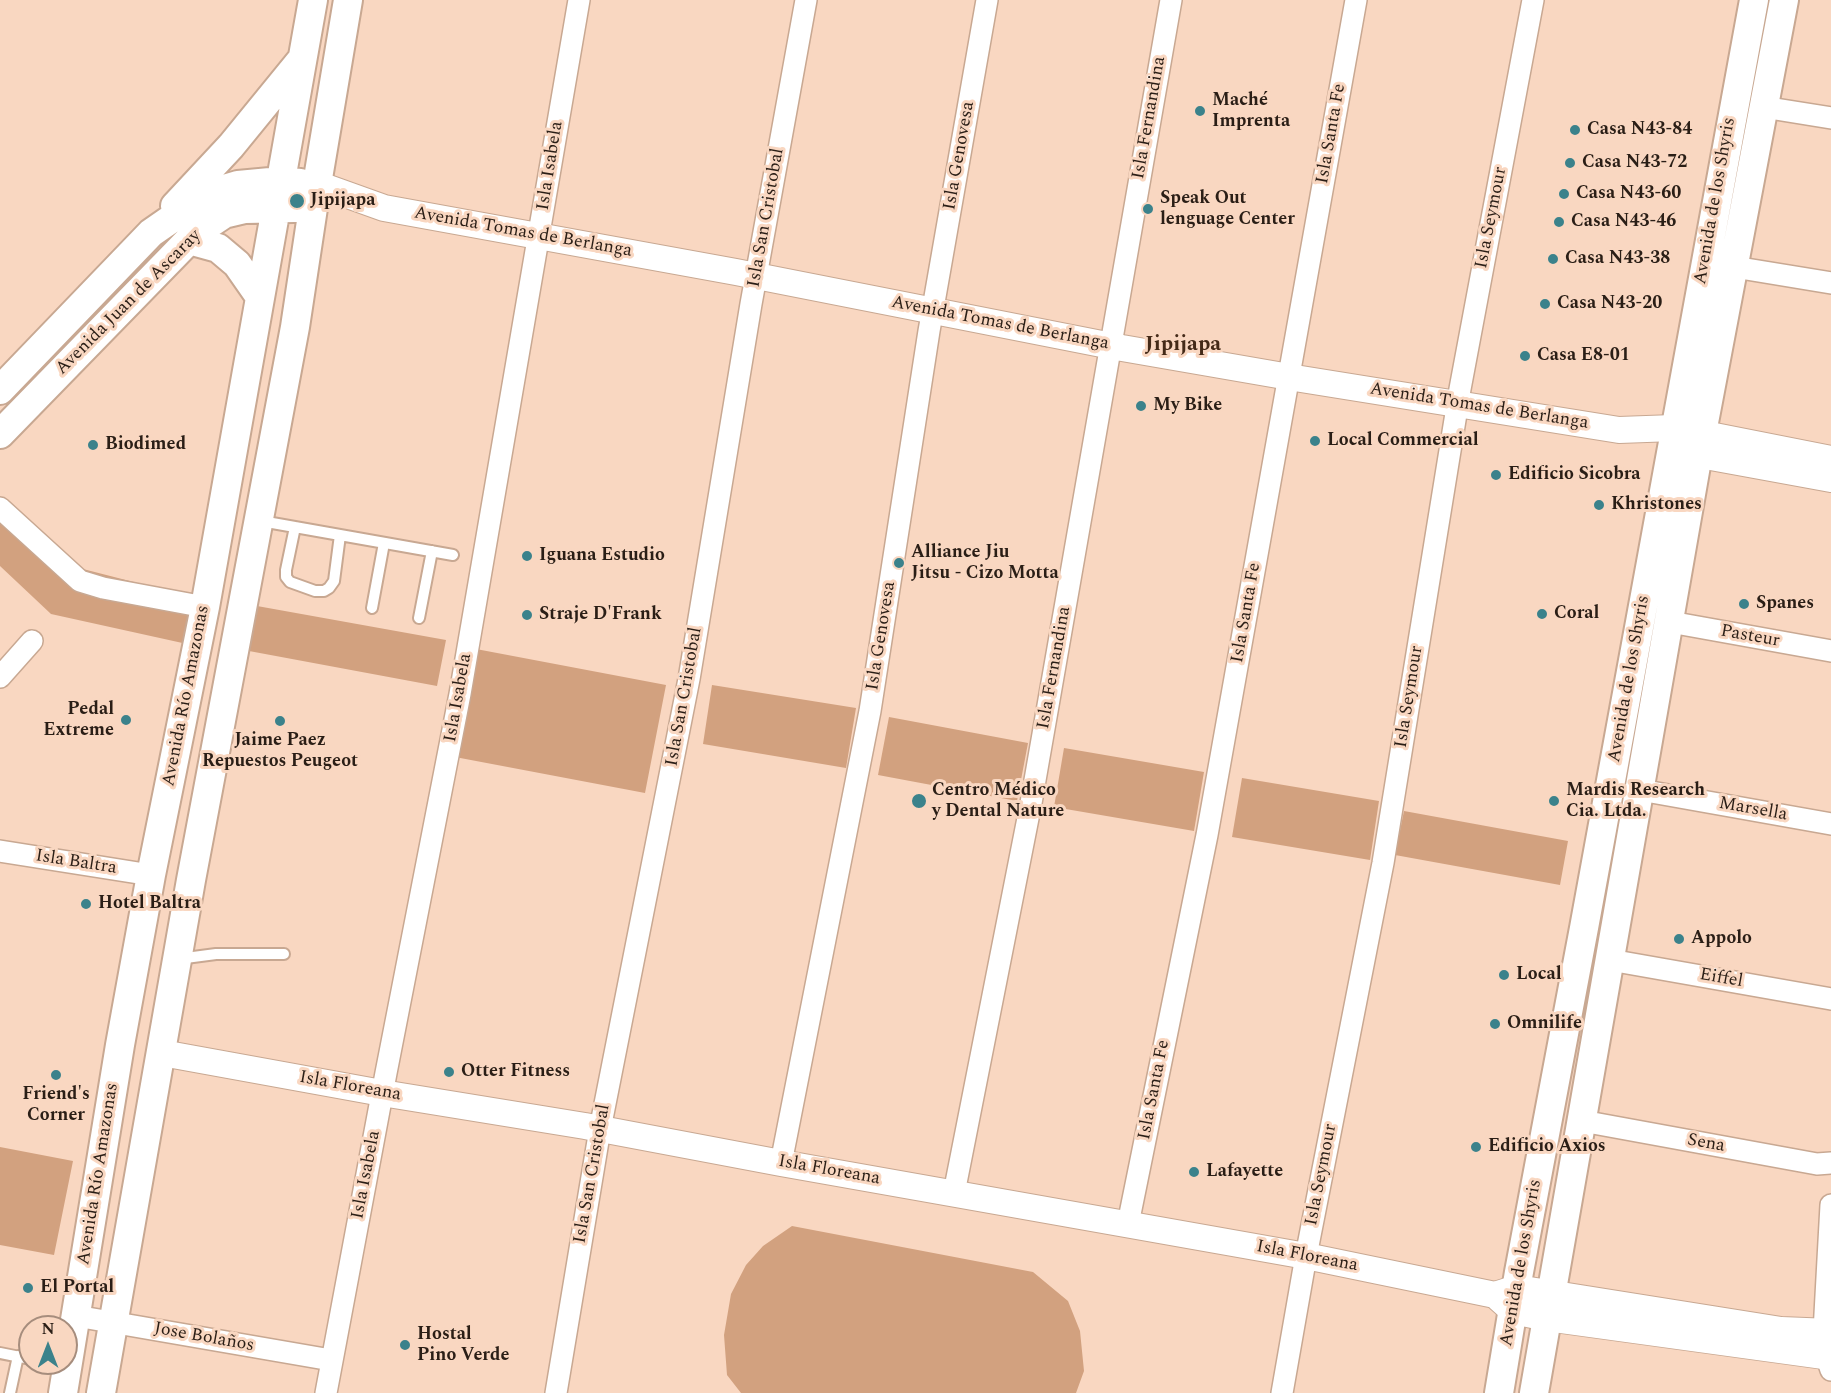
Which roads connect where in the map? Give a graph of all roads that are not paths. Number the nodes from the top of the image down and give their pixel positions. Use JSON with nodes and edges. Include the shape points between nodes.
{"nodes":[{"id":1,"x":313,"y":0,"type":"edge"},
{"id":2,"x":348,"y":0,"type":"edge"},
{"id":3,"x":579,"y":0,"type":"edge"},
{"id":4,"x":806,"y":0,"type":"edge"},
{"id":5,"x":987,"y":0,"type":"edge"},
{"id":6,"x":1171,"y":0,"type":"edge"},
{"id":7,"x":1356,"y":0,"type":"edge"},
{"id":8,"x":1533,"y":0,"type":"edge"},
{"id":9,"x":1754,"y":0,"type":"edge"},
{"id":10,"x":1784,"y":0,"type":"edge"},
{"id":11,"x":303,"y":58,"type":"junction"},
{"id":12,"x":1763,"y":107,"type":"junction"},
{"id":13,"x":1831,"y":118,"type":"edge"},
{"id":14,"x":279,"y":194,"type":"junction"},
{"id":15,"x":315,"y":196,"type":"junction"},
{"id":16,"x":151,"y":233,"type":"junction"},
{"id":17,"x":539,"y":237,"type":"junction"},
{"id":18,"x":189,"y":240,"type":"junction"},
{"id":19,"x":1734,"y":267,"type":"junction"},
{"id":20,"x":756,"y":276,"type":"junction"},
{"id":21,"x":1831,"y":283,"type":"edge"},
{"id":22,"x":260,"y":297,"type":"junction"},
{"id":23,"x":932,"y":311,"type":"junction"},
{"id":24,"x":1111,"y":346,"type":"junction"},
{"id":25,"x":1290,"y":377,"type":"junction"},
{"id":26,"x":2,"y":384,"type":"edge"},
{"id":27,"x":1458,"y":403,"type":"junction"},
{"id":28,"x":0,"y":434,"type":"edge"},
{"id":29,"x":1673,"y":439,"type":"junction"},
{"id":30,"x":1701,"y":444,"type":"junction"},
{"id":31,"x":1831,"y":459,"type":"edge"},
{"id":32,"x":1831,"y":479,"type":"edge"},
{"id":33,"x":0,"y":508,"type":"edge"},
{"id":34,"x":258,"y":520,"type":"junction"},
{"id":35,"x":295,"y":527,"type":"junction"},
{"id":36,"x":340,"y":535,"type":"junction"},
{"id":37,"x":384,"y":543,"type":"junction"},
{"id":38,"x":432,"y":552,"type":"junction"},
{"id":39,"x":453,"y":555,"type":"dead end"},
{"id":40,"x":206,"y":607,"type":"junction"},
{"id":41,"x":372,"y":608,"type":"dead end"},
{"id":42,"x":419,"y":618,"type":"dead end"},
{"id":43,"x":1670,"y":622,"type":"junction"},
{"id":44,"x":32,"y":641,"type":"dead end"},
{"id":45,"x":1831,"y":651,"type":"edge"},
{"id":46,"x":0,"y":677,"type":"edge"},
{"id":47,"x":1640,"y":790,"type":"junction"},
{"id":48,"x":1831,"y":824,"type":"edge"},
{"id":49,"x":0,"y":850,"type":"edge"},
{"id":50,"x":152,"y":875,"type":"junction"},
{"id":51,"x":284,"y":954,"type":"dead end"},
{"id":52,"x":178,"y":959,"type":"junction"},
{"id":53,"x":1610,"y":960,"type":"junction"},
{"id":54,"x":1831,"y":999,"type":"edge"},
{"id":55,"x":162,"y":1053,"type":"junction"},
{"id":56,"x":382,"y":1093,"type":"junction"},
{"id":57,"x":1582,"y":1121,"type":"junction"},
{"id":58,"x":600,"y":1129,"type":"junction"},
{"id":59,"x":781,"y":1163,"type":"junction"},
{"id":60,"x":1831,"y":1163,"type":"edge"},
{"id":61,"x":954,"y":1193,"type":"junction"},
{"id":62,"x":1831,"y":1205,"type":"edge"},
{"id":63,"x":1128,"y":1224,"type":"junction"},
{"id":64,"x":1306,"y":1256,"type":"junction"},
{"id":65,"x":1508,"y":1298,"type":"junction"},
{"id":66,"x":1549,"y":1306,"type":"junction"},
{"id":67,"x":76,"y":1315,"type":"edge"},
{"id":68,"x":78,"y":1316,"type":"edge"},
{"id":69,"x":113,"y":1323,"type":"junction"},
{"id":70,"x":1828,"y":1332,"type":"edge"},
{"id":71,"x":0,"y":1353,"type":"edge"},
{"id":72,"x":18,"y":1356,"type":"joint"},
{"id":73,"x":332,"y":1360,"type":"junction"},
{"id":74,"x":1830,"y":1362,"type":"edge"},
{"id":75,"x":10,"y":1393,"type":"edge"},
{"id":76,"x":101,"y":1393,"type":"edge"},
{"id":77,"x":326,"y":1393,"type":"edge"},
{"id":78,"x":556,"y":1393,"type":"edge"},
{"id":79,"x":1282,"y":1393,"type":"edge"},
{"id":80,"x":1498,"y":1393,"type":"edge"},
{"id":81,"x":1534,"y":1393,"type":"edge"}],
"edges":[{"from":1,"to":11,"type":"main road","name":"Avenida Río Amazonas"},
{"from":2,"to":15,"type":"main road","name":"Avenida Río Amazonas"},
{"from":3,"to":17,"type":"street","name":"Isla Isabela"},
{"from":4,"to":20,"type":"street","name":"Isla San Cristobal"},
{"from":5,"to":23,"type":"street","name":"Isla Genovesa"},
{"from":6,"to":24,"type":"street","name":"Isla Fernandina"},
{"from":7,"to":25,"type":"street","name":"Isla Santa Fe"},
{"from":8,"to":27,"type":"street","name":"Isla Seymour"},
{"from":9,"to":29,"type":"main road","name":"Avenida de los Shyris"},
{"from":10,"to":12,"type":"main road","name":"Avenida de los Shyris"},
{"from":11,"to":14,"type":"main road","name":"Avenida Río Amazonas"},
{"from":11,"to":16,"type":"main road","via":[[231,146]]},
{"from":12,"to":13,"type":"street"},
{"from":12,"to":19,"type":"main road","name":"Avenida de los Shyris"},
{"from":14,"to":15,"type":"main road","name":"Avenida Juan de Ascaray"},
{"from":14,"to":16,"type":"main road","name":"Avenida Juan de Ascaray","via":[[228,188],[200,199]]},
{"from":14,"to":18,"type":"main road","name":"Avenida Juan de Ascaray","via":[[224,214]]},
{"from":14,"to":22,"type":"main road","name":"Avenida Río Amazonas"},
{"from":15,"to":17,"type":"street","name":"Avenida Tomas de Berlanga"},
{"from":15,"to":34,"type":"main road","name":"Avenida Río Amazonas","via":[[295,327]]},
{"from":16,"to":26,"type":"main road","name":"Avenida Juan de Ascaray"},
{"from":17,"to":20,"type":"street","name":"Avenida Tomas de Berlanga"},
{"from":17,"to":56,"type":"street","name":"Isla Isabela","via":[[460,694]]},
{"from":18,"to":22,"type":"main road","via":[[218,248],[237,264]]},
{"from":18,"to":28,"type":"main road","name":"Avenida Juan de Ascaray"},
{"from":19,"to":21,"type":"street"},
{"from":19,"to":30,"type":"main road","name":"Avenida de los Shyris"},
{"from":20,"to":23,"type":"street","name":"Avenida Tomas de Berlanga"},
{"from":20,"to":58,"type":"street","name":"Isla San Cristobal","via":[[689,679]]},
{"from":22,"to":40,"type":"main road","name":"Avenida Río Amazonas"},
{"from":23,"to":24,"type":"street","name":"Avenida Tomas de Berlanga"},
{"from":23,"to":59,"type":"street","name":"Isla Genovesa","via":[[866,731]]},
{"from":24,"to":25,"type":"street","name":"Avenida Tomas de Berlanga"},
{"from":24,"to":61,"type":"street","name":"Isla Fernandina","via":[[1033,793]]},
{"from":25,"to":27,"type":"street","name":"Avenida Tomas de Berlanga"},
{"from":25,"to":63,"type":"street","name":"Isla Santa Fe","via":[[1207,835]]},
{"from":27,"to":29,"type":"street","name":"Avenida Tomas de Berlanga"},
{"from":27,"to":64,"type":"street","name":"Isla Seymour","via":[[1384,853]]},
{"from":29,"to":30,"type":"street","name":"Avenida Tomas de Berlanga"},
{"from":29,"to":65,"type":"main road","name":"Avenida de los Shyris","via":[[1628,692]]},
{"from":30,"to":31,"type":"street","name":"Avenida Tomas de Berlanga"},
{"from":30,"to":32,"type":"street","name":"Avenida Tomas de Berlanga"},
{"from":30,"to":43,"type":"main road","name":"Avenida de los Shyris"},
{"from":33,"to":40,"type":"street","via":[[80,581]]},
{"from":34,"to":35,"type":"lane"},
{"from":34,"to":52,"type":"main road","name":"Avenida Río Amazonas"},
{"from":35,"to":36,"type":"lane"},
{"from":35,"to":36,"type":"lane","via":[[286,577],[315,591],[324,591],[334,581]]},
{"from":36,"to":37,"type":"lane"},
{"from":37,"to":38,"type":"lane"},
{"from":37,"to":41,"type":"lane"},
{"from":38,"to":39,"type":"lane"},
{"from":38,"to":42,"type":"lane"},
{"from":40,"to":50,"type":"main road","name":"Avenida Río Amazonas"},
{"from":43,"to":45,"type":"street","name":"Pasteur"},
{"from":43,"to":47,"type":"main road","name":"Avenida de los Shyris"},
{"from":44,"to":46,"type":"street"},
{"from":47,"to":48,"type":"street","name":"Marsella"},
{"from":47,"to":53,"type":"main road","name":"Avenida de los Shyris"},
{"from":49,"to":50,"type":"street","name":"Isla Baltra"},
{"from":50,"to":67,"type":"main road","name":"Avenida Río Amazonas"},
{"from":51,"to":52,"type":"lane","via":[[216,954]]},
{"from":52,"to":55,"type":"main road","name":"Avenida Río Amazonas"},
{"from":53,"to":54,"type":"street","name":"Eiffel"},
{"from":53,"to":57,"type":"main road","name":"Avenida de los Shyris"},
{"from":55,"to":56,"type":"street","name":"Isla Floreana"},
{"from":55,"to":69,"type":"main road","name":"Avenida Río Amazonas"},
{"from":56,"to":58,"type":"street","name":"Isla Floreana"},
{"from":56,"to":73,"type":"street","name":"Isla Isabela"},
{"from":57,"to":60,"type":"street","name":"Sena","via":[[1817,1164]]},
{"from":57,"to":66,"type":"main road","name":"Avenida de los Shyris"},
{"from":58,"to":59,"type":"street","name":"Isla Floreana"},
{"from":58,"to":78,"type":"street","name":"Isla San Cristobal"},
{"from":59,"to":61,"type":"street","name":"Isla Floreana"},
{"from":61,"to":63,"type":"street","name":"Isla Floreana"},
{"from":62,"to":70,"type":"street"},
{"from":63,"to":64,"type":"street","name":"Isla Floreana"},
{"from":64,"to":65,"type":"street","name":"Isla Floreana"},
{"from":64,"to":79,"type":"street","name":"Isla Seymour"},
{"from":65,"to":66,"type":"street","name":"Isla Floreana"},
{"from":65,"to":80,"type":"main road","name":"Avenida de los Shyris"},
{"from":66,"to":70,"type":"street","name":"Isla Floreana"},
{"from":66,"to":74,"type":"street","name":"Isla Floreana"},
{"from":66,"to":81,"type":"main road","name":"Avenida de los Shyris"},
{"from":68,"to":69,"type":"street","name":"Jose Bolaños"},
{"from":69,"to":73,"type":"street","name":"Jose Bolaños"},
{"from":69,"to":76,"type":"main road","name":"Avenida Río Amazonas"},
{"from":70,"to":74,"type":"street"},
{"from":71,"to":72,"type":"lane"},
{"from":72,"to":75,"type":"lane"},
{"from":73,"to":77,"type":"street","name":"Isla Isabela"}]}
